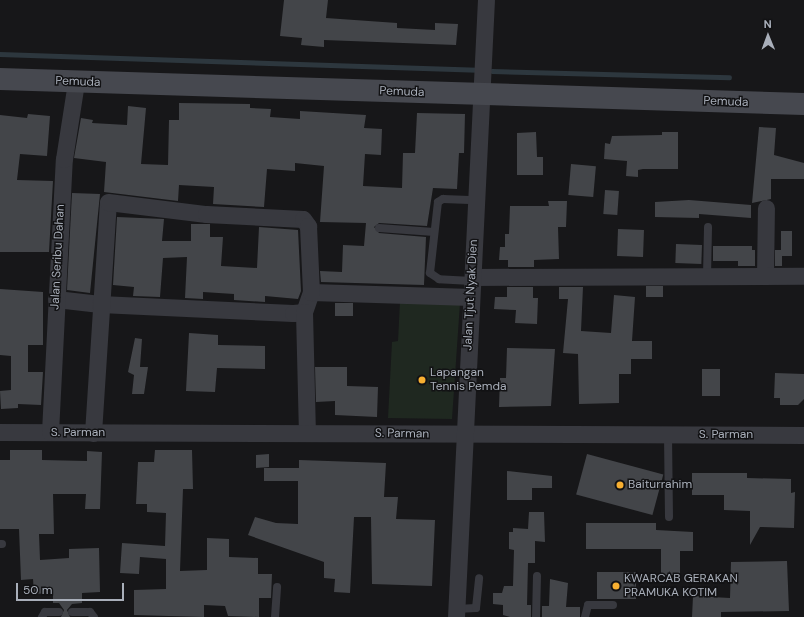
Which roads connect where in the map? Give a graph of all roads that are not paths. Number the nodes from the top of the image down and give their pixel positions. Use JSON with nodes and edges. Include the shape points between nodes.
{"nodes":[{"id":1,"x":486,"y":0,"type":"edge"},
{"id":2,"x":0,"y":79,"type":"edge"},
{"id":3,"x":76,"y":82,"type":"junction"},
{"id":4,"x":484,"y":94,"type":"junction"},
{"id":5,"x":804,"y":104,"type":"edge"},
{"id":6,"x":476,"y":200,"type":"junction"},
{"id":7,"x":766,"y":208,"type":"dead end"},
{"id":8,"x":708,"y":227,"type":"dead end"},
{"id":9,"x":379,"y":228,"type":"dead end"},
{"id":10,"x":434,"y":232,"type":"junction"},
{"id":11,"x":707,"y":276,"type":"junction"},
{"id":12,"x":765,"y":276,"type":"junction"},
{"id":13,"x":804,"y":276,"type":"edge"},
{"id":14,"x":472,"y":285,"type":"junction"},
{"id":15,"x":311,"y":292,"type":"junction"},
{"id":16,"x":56,"y":299,"type":"junction"},
{"id":17,"x":100,"y":304,"type":"junction"},
{"id":18,"x":304,"y":312,"type":"junction"},
{"id":19,"x":0,"y":432,"type":"edge"},
{"id":20,"x":50,"y":432,"type":"junction"},
{"id":21,"x":93,"y":433,"type":"junction"},
{"id":22,"x":307,"y":433,"type":"junction"},
{"id":23,"x":463,"y":435,"type":"junction"},
{"id":24,"x":668,"y":435,"type":"junction"},
{"id":25,"x":804,"y":435,"type":"edge"},
{"id":26,"x":669,"y":517,"type":"dead end"},
{"id":27,"x":537,"y":576,"type":"dead end"},
{"id":28,"x":479,"y":578,"type":"dead end"},
{"id":29,"x":277,"y":587,"type":"dead end"},
{"id":30,"x":613,"y":605,"type":"dead end"},
{"id":31,"x":59,"y":612,"type":"dead end"},
{"id":32,"x":72,"y":612,"type":"dead end"},
{"id":33,"x":456,"y":613,"type":"edge"},
{"id":34,"x":42,"y":617,"type":"edge"},
{"id":35,"x":94,"y":617,"type":"edge"},
{"id":36,"x":276,"y":617,"type":"edge"},
{"id":37,"x":536,"y":617,"type":"edge"},
{"id":38,"x":585,"y":617,"type":"edge"}],
"edges":[{"from":1,"to":4,"type":"street","name":"Jalan Tjut Nyak Dien"},
{"from":2,"to":3,"type":"street","name":"Pemuda"},
{"from":3,"to":4,"type":"street","name":"Pemuda"},
{"from":3,"to":16,"type":"street","name":"Jalan Seribu Dahan","via":[[64,160]]},
{"from":4,"to":5,"type":"street","name":"Pemuda"},
{"from":4,"to":6,"type":"street","name":"Jalan Tjut Nyak Dien"},
{"from":6,"to":10,"type":"lane","via":[[444,199],[438,202]]},
{"from":6,"to":14,"type":"street","name":"Jalan Tjut Nyak Dien"},
{"from":7,"to":12,"type":"street"},
{"from":8,"to":11,"type":"lane"},
{"from":9,"to":10,"type":"lane"},
{"from":10,"to":14,"type":"lane","via":[[430,273],[439,278]]},
{"from":11,"to":12,"type":"street"},
{"from":11,"to":14,"type":"street"},
{"from":12,"to":13,"type":"street"},
{"from":14,"to":15,"type":"street"},
{"from":14,"to":23,"type":"street","name":"Jalan Tjut Nyak Dien"},
{"from":15,"to":17,"type":"street","via":[[308,226],[303,219],[206,214],[114,200],[108,202],[106,207]]},
{"from":15,"to":18,"type":"street"},
{"from":16,"to":17,"type":"street"},
{"from":16,"to":20,"type":"street","name":"Jalan Seribu Dahan"},
{"from":17,"to":18,"type":"street"},
{"from":17,"to":21,"type":"street"},
{"from":18,"to":22,"type":"street"},
{"from":19,"to":20,"type":"street","name":"S. Parman"},
{"from":20,"to":21,"type":"street","name":"S. Parman"},
{"from":21,"to":22,"type":"street","name":"S. Parman"},
{"from":22,"to":23,"type":"street","name":"S. Parman"},
{"from":23,"to":24,"type":"street","name":"S. Parman"},
{"from":23,"to":33,"type":"street","name":"Jalan Tjut Nyak Dien"},
{"from":24,"to":25,"type":"street","name":"S. Parman"},
{"from":24,"to":26,"type":"lane"},
{"from":27,"to":37,"type":"lane"},
{"from":28,"to":33,"type":"lane","via":[[476,608]]},
{"from":29,"to":36,"type":"lane"},
{"from":30,"to":38,"type":"lane","via":[[588,605]]},
{"from":31,"to":34,"type":"lane","via":[[45,612]]},
{"from":32,"to":35,"type":"lane","via":[[90,612]]}]}
